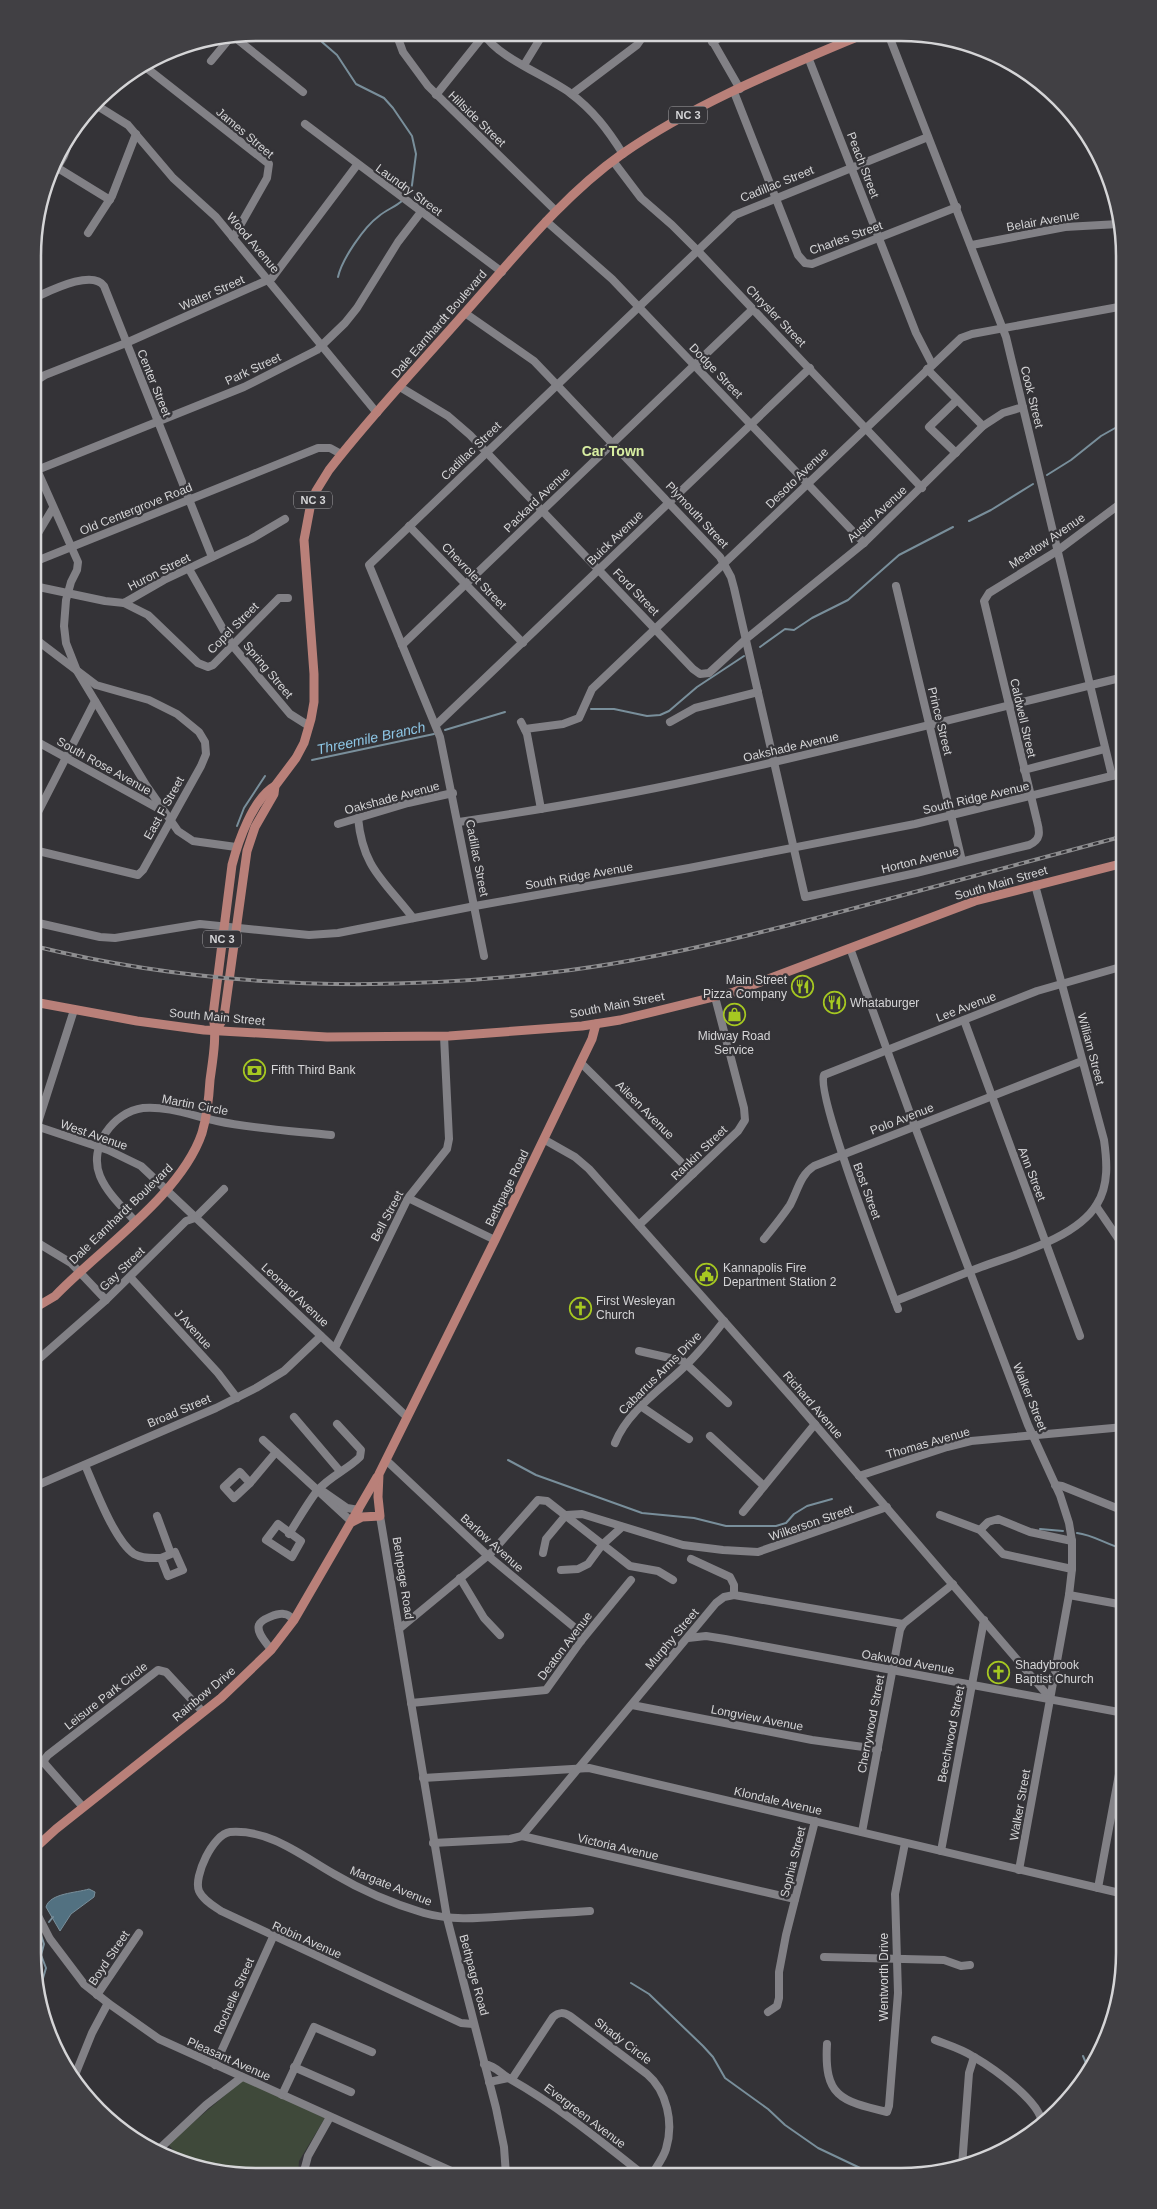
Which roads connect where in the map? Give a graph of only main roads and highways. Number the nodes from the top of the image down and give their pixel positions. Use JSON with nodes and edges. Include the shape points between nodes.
{"nodes":[{"id":1,"x":847,"y":41,"type":"edge"},
{"id":2,"x":275,"y":786,"type":"junction"},
{"id":3,"x":236,"y":847,"type":"junction"},
{"id":4,"x":1116,"y":865,"type":"edge"},
{"id":5,"x":241,"y":884,"type":"junction"},
{"id":6,"x":41,"y":1003,"type":"edge"},
{"id":7,"x":596,"y":1024,"type":"junction"},
{"id":8,"x":216,"y":1031,"type":"junction"},
{"id":9,"x":41,"y":1304,"type":"edge"},
{"id":10,"x":379,"y":1474,"type":"junction"},
{"id":11,"x":359,"y":1510,"type":"junction"},
{"id":12,"x":380,"y":1513,"type":"junction"},
{"id":13,"x":352,"y":1522,"type":"junction"},
{"id":14,"x":41,"y":1843,"type":"edge"}],
"edges":[{"from":1,"to":2,"type":"main road","name":"Dale Earnhardt Boulevard","number":"NC 3","via":[[737,90],[672,124],[591,178],[546,221],[341,454],[316,491],[304,534],[315,686],[309,726],[296,758]]},
{"from":2,"to":3,"type":"main road","name":"Dale Earnhardt Boulevard","number":"NC 3","via":[[268,790],[253,813]]},
{"from":2,"to":5,"type":"main road","name":"Dale Earnhardt Boulevard","number":"NC 3","via":[[274,794],[255,827]]},
{"from":3,"to":5,"type":"main road","via":[[240,853]]},
{"from":3,"to":8,"type":"main road","name":"Dale Earnhardt Boulevard","number":"NC 3","via":[[213,1016]]},
{"from":4,"to":7,"type":"main road","name":"South Main Street","via":[[975,901],[715,997]]},
{"from":5,"to":8,"type":"main road","name":"Dale Earnhardt Boulevard","number":"NC 3","via":[[224,1017]]},
{"from":6,"to":8,"type":"main road","name":"South Main Street"},
{"from":7,"to":8,"type":"main road","name":"South Main Street","via":[[444,1036],[361,1038]]},
{"from":7,"to":10,"type":"main road","name":"Bethpage Road","via":[[592,1040],[545,1140]]},
{"from":8,"to":9,"type":"main road","name":"Dale Earnhardt Boulevard","number":"NC 3","via":[[205,1118],[186,1166],[135,1221],[55,1296]]},
{"from":10,"to":11,"type":"main road","name":"Rainbow Drive"},
{"from":10,"to":12,"type":"main road","name":"Bethpage Road"},
{"from":11,"to":12,"type":"main road"},
{"from":11,"to":13,"type":"main road","name":"Rainbow Drive"},
{"from":12,"to":13,"type":"main road"},
{"from":13,"to":14,"type":"main road","name":"Rainbow Drive","via":[[294,1620],[271,1650],[203,1712]]}]}
